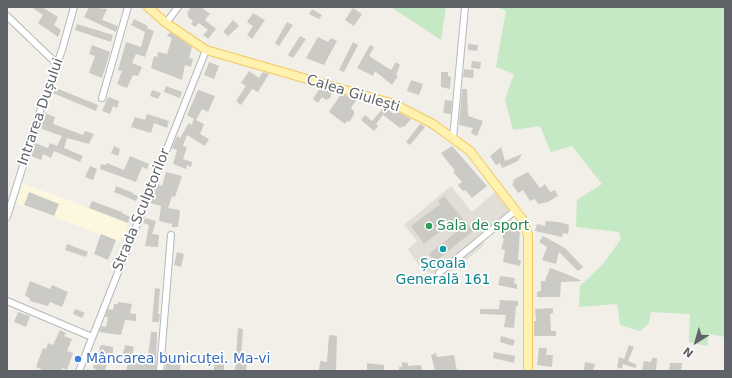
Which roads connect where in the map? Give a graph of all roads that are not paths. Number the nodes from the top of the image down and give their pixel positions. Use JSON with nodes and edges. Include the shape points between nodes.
{"nodes":[{"id":1,"x":74,"y":7,"type":"edge"},
{"id":2,"x":128,"y":7,"type":"edge"},
{"id":3,"x":148,"y":7,"type":"edge"},
{"id":4,"x":178,"y":7,"type":"edge"},
{"id":5,"x":465,"y":7,"type":"edge"},
{"id":6,"x":7,"y":16,"type":"edge"},
{"id":7,"x":166,"y":23,"type":"junction"},
{"id":8,"x":206,"y":50,"type":"junction"},
{"id":9,"x":57,"y":64,"type":"junction"},
{"id":10,"x":102,"y":98,"type":"dead end"},
{"id":11,"x":453,"y":138,"type":"junction"},
{"id":12,"x":516,"y":210,"type":"junction"},
{"id":13,"x":7,"y":217,"type":"edge"},
{"id":14,"x":171,"y":235,"type":"dead end"},
{"id":15,"x":439,"y":274,"type":"dead end"},
{"id":16,"x":7,"y":300,"type":"edge"},
{"id":17,"x":92,"y":336,"type":"junction"},
{"id":18,"x":78,"y":371,"type":"edge"},
{"id":19,"x":160,"y":371,"type":"edge"},
{"id":20,"x":528,"y":371,"type":"edge"}],
"edges":[{"from":1,"to":9,"type":"street","name":"Intrarea Dușului"},
{"from":2,"to":10,"type":"street"},
{"from":3,"to":7,"type":"main road","name":"Calea Giulești"},
{"from":4,"to":7,"type":"street"},
{"from":5,"to":11,"type":"street"},
{"from":6,"to":9,"type":"street"},
{"from":7,"to":8,"type":"main road","name":"Calea Giulești"},
{"from":8,"to":11,"type":"main road","name":"Calea Giulești","via":[[394,104]]},
{"from":8,"to":17,"type":"street","name":"Strada Sculptorilor"},
{"from":9,"to":13,"type":"street","name":"Intrarea Dușului"},
{"from":11,"to":12,"type":"main road","name":"Calea Giulești","via":[[470,151]]},
{"from":12,"to":15,"type":"street"},
{"from":12,"to":20,"type":"main road","name":"Calea Giulești","via":[[528,235]]},
{"from":14,"to":19,"type":"street"},
{"from":16,"to":17,"type":"street"},
{"from":17,"to":18,"type":"street","name":"Strada Sculptorilor"}]}
